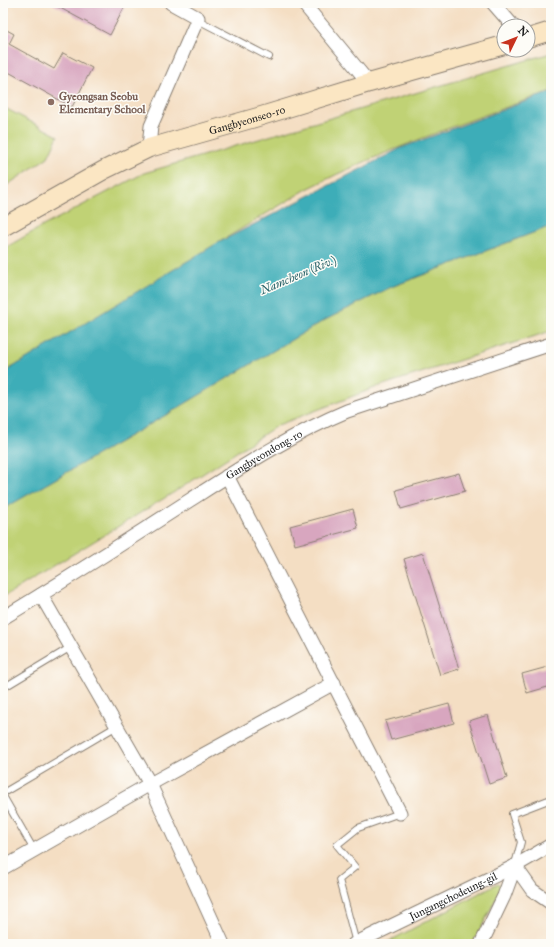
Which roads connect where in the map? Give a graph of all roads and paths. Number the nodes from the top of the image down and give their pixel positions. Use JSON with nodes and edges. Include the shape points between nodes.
{"nodes":[{"id":1,"x":171,"y":3,"type":"edge"},
{"id":2,"x":303,"y":3,"type":"edge"},
{"id":3,"x":493,"y":3,"type":"edge"},
{"id":4,"x":506,"y":18,"type":"edge"},
{"id":5,"x":198,"y":20,"type":"junction"},
{"id":6,"x":551,"y":32,"type":"edge"},
{"id":7,"x":536,"y":36,"type":"edge"},
{"id":8,"x":496,"y":47,"type":"edge"},
{"id":9,"x":269,"y":57,"type":"dead end"},
{"id":10,"x":369,"y":82,"type":"junction"},
{"id":11,"x":149,"y":148,"type":"junction"},
{"id":12,"x":3,"y":227,"type":"edge"},
{"id":13,"x":551,"y":344,"type":"edge"},
{"id":14,"x":227,"y":476,"type":"junction"},
{"id":15,"x":41,"y":595,"type":"junction"},
{"id":16,"x":3,"y":618,"type":"edge"},
{"id":17,"x":71,"y":647,"type":"junction"},
{"id":18,"x":334,"y":683,"type":"junction"},
{"id":19,"x":3,"y":688,"type":"edge"},
{"id":20,"x":117,"y":726,"type":"junction"},
{"id":21,"x":150,"y":784,"type":"junction"},
{"id":22,"x":3,"y":793,"type":"edge"},
{"id":23,"x":3,"y":796,"type":"edge"},
{"id":24,"x":551,"y":799,"type":"edge"},
{"id":25,"x":400,"y":813,"type":"joint"},
{"id":26,"x":551,"y":845,"type":"edge"},
{"id":27,"x":34,"y":850,"type":"junction"},
{"id":28,"x":515,"y":866,"type":"junction"},
{"id":29,"x":3,"y":868,"type":"edge"},
{"id":30,"x":551,"y":903,"type":"edge"},
{"id":31,"x":223,"y":944,"type":"edge"},
{"id":32,"x":355,"y":944,"type":"edge"},
{"id":33,"x":481,"y":944,"type":"edge"}],
"edges":[{"from":1,"to":5,"type":"street"},
{"from":2,"to":10,"type":"street"},
{"from":3,"to":4,"type":"street"},
{"from":5,"to":9,"type":"lane"},
{"from":5,"to":11,"type":"street","via":[[151,126]]},
{"from":6,"to":7,"type":"street"},
{"from":8,"to":10,"type":"street","name":"Gangbyeonseo-ro"},
{"from":10,"to":11,"type":"street","name":"Gangbyeonseo-ro"},
{"from":11,"to":12,"type":"street","name":"Gangbyeonseo-ro","via":[[104,170]]},
{"from":13,"to":14,"type":"street","name":"Gangbyeondong-ro","via":[[347,410]]},
{"from":14,"to":15,"type":"street","name":"Gangbyeondong-ro"},
{"from":14,"to":18,"type":"street"},
{"from":15,"to":16,"type":"street","name":"Gangbyeondong-ro"},
{"from":15,"to":17,"type":"street"},
{"from":17,"to":19,"type":"lane"},
{"from":17,"to":20,"type":"street"},
{"from":18,"to":21,"type":"street"},
{"from":18,"to":25,"type":"street"},
{"from":20,"to":21,"type":"street"},
{"from":20,"to":22,"type":"lane"},
{"from":21,"to":27,"type":"street"},
{"from":21,"to":31,"type":"street"},
{"from":23,"to":27,"type":"lane"},
{"from":24,"to":28,"type":"lane","via":[[512,814],[521,842]]},
{"from":25,"to":32,"type":"lane","via":[[358,828],[337,845],[355,867],[339,880]]},
{"from":26,"to":28,"type":"street","name":"Jungangchodeung-gil"},
{"from":27,"to":29,"type":"street"},
{"from":28,"to":30,"type":"street","via":[[532,890]]},
{"from":28,"to":32,"type":"street","name":"Jungangchodeung-gil"},
{"from":28,"to":33,"type":"street"}]}
